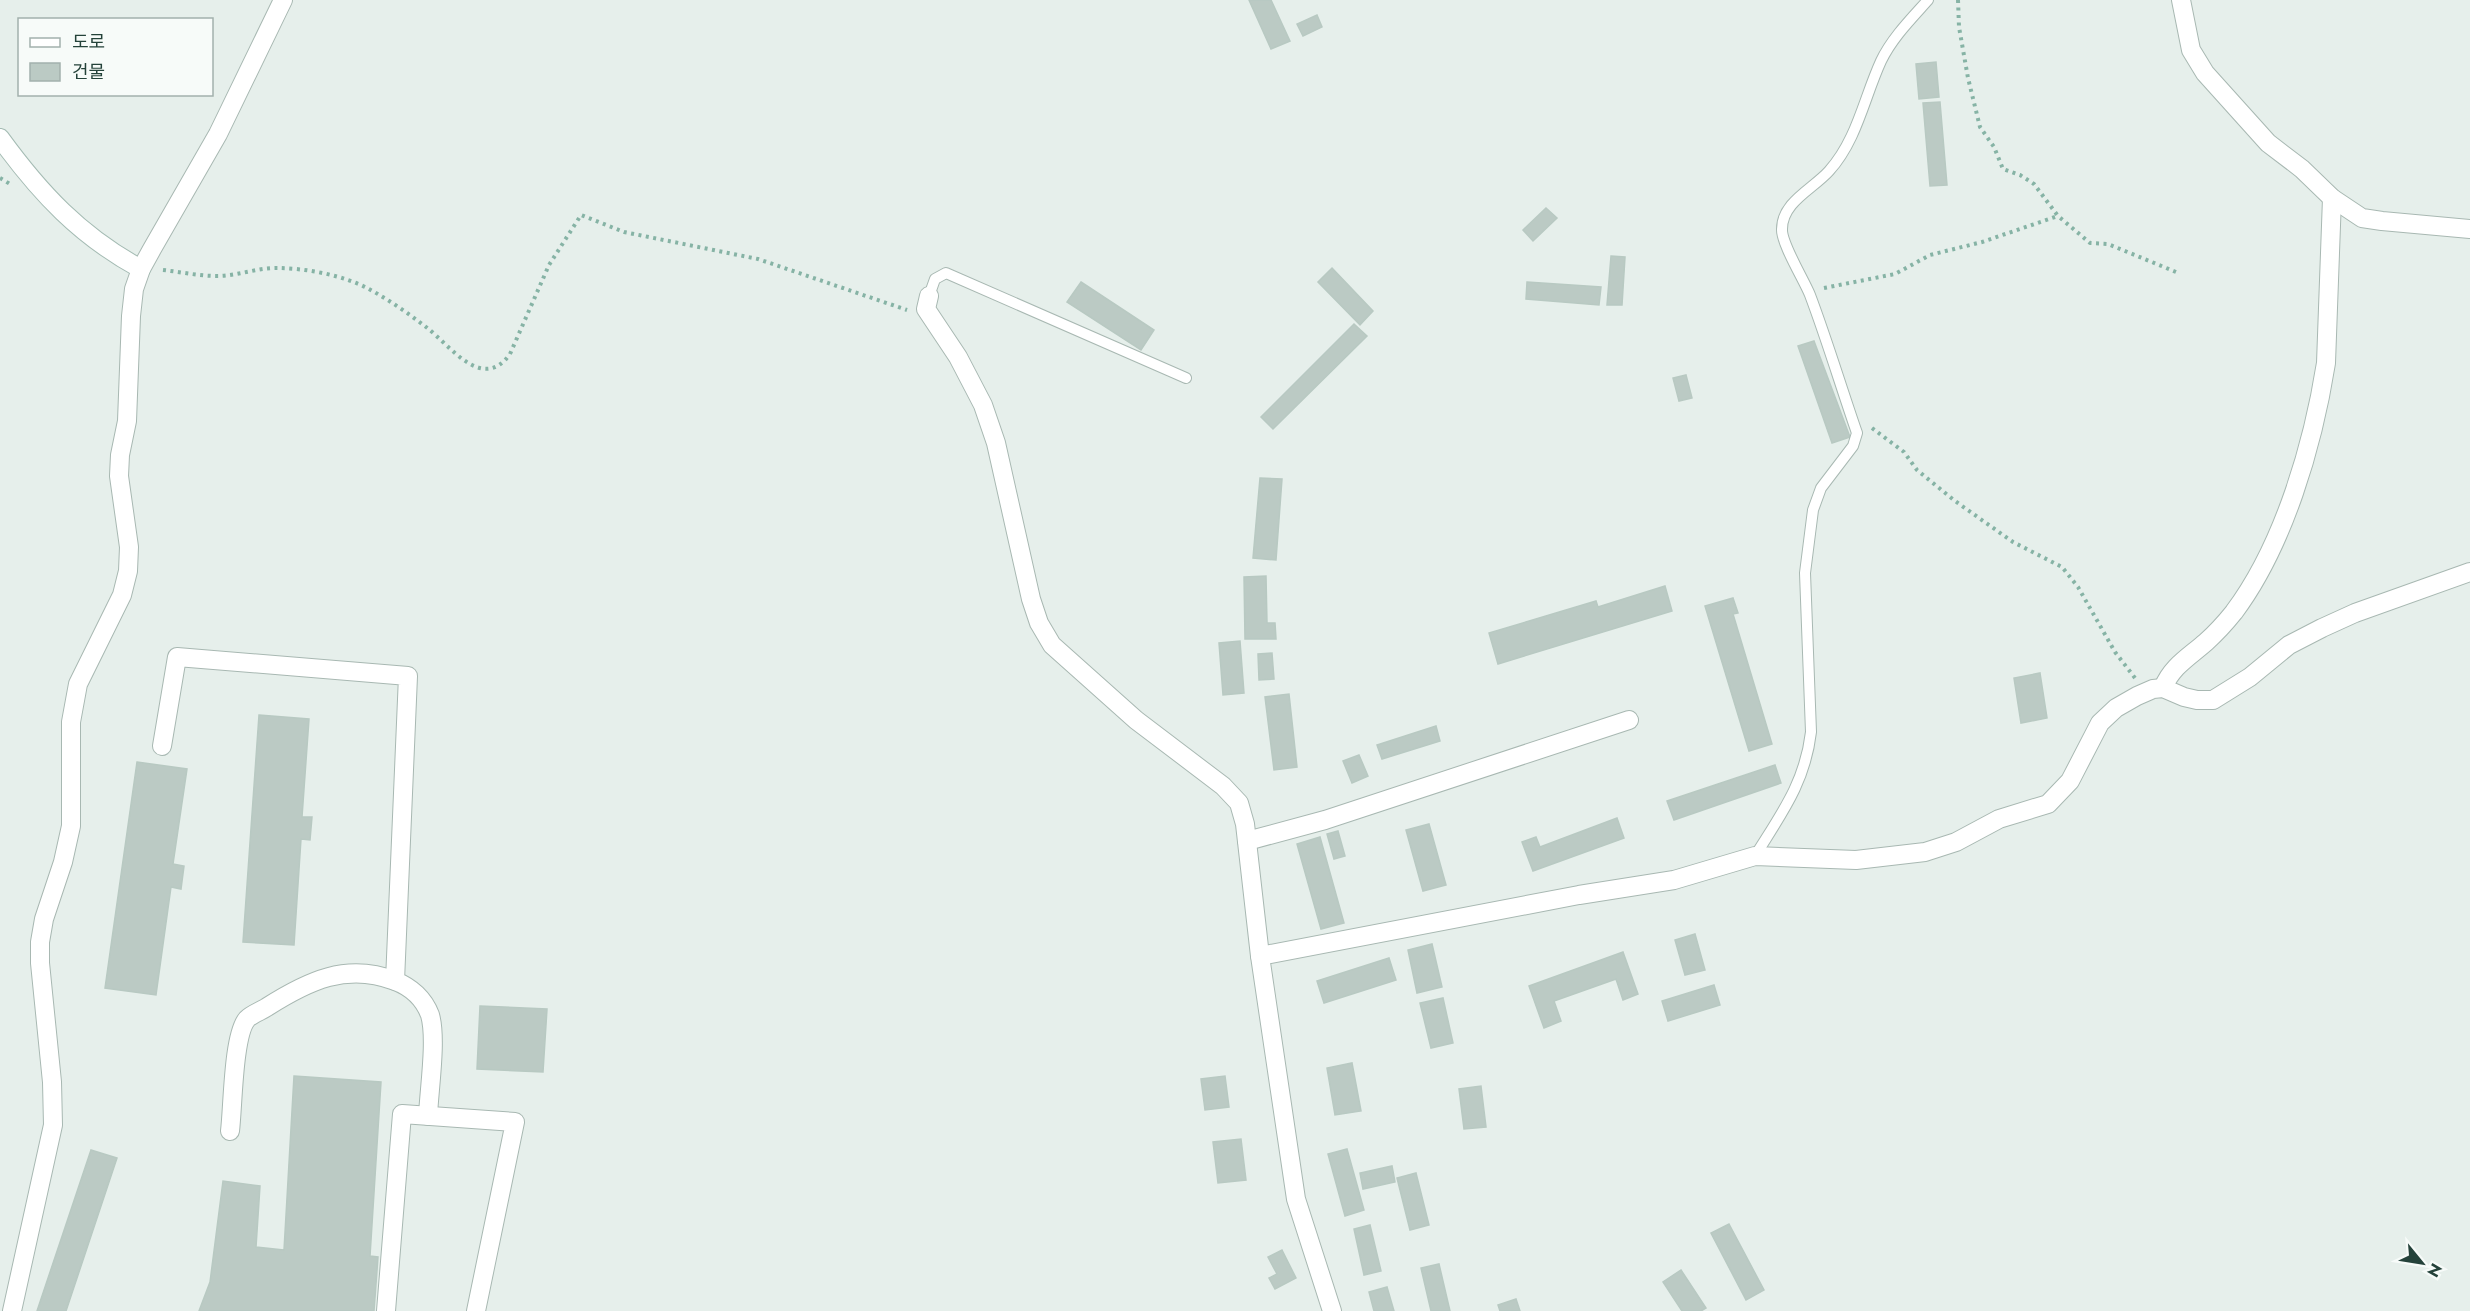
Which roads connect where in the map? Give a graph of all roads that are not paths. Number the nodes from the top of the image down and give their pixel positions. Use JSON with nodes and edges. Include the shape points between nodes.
{"nodes":[{"id":1,"x":283,"y":0,"type":"edge"},
{"id":2,"x":1928,"y":0,"type":"edge"},
{"id":3,"x":2181,"y":0,"type":"edge"},
{"id":4,"x":0,"y":138,"type":"edge"},
{"id":5,"x":2332,"y":198,"type":"junction"},
{"id":6,"x":2470,"y":229,"type":"edge"},
{"id":7,"x":141,"y":269,"type":"junction"},
{"id":8,"x":929,"y":296,"type":"joint"},
{"id":9,"x":1186,"y":378,"type":"dead end"},
{"id":10,"x":2470,"y":572,"type":"edge"},
{"id":11,"x":2158,"y":689,"type":"junction"},
{"id":12,"x":1629,"y":720,"type":"dead end"},
{"id":13,"x":162,"y":746,"type":"dead end"},
{"id":14,"x":1247,"y":841,"type":"junction"},
{"id":15,"x":1755,"y":856,"type":"junction"},
{"id":16,"x":1260,"y":956,"type":"junction"},
{"id":17,"x":395,"y":981,"type":"junction"},
{"id":18,"x":428,"y":1116,"type":"junction"},
{"id":19,"x":230,"y":1131,"type":"dead end"},
{"id":20,"x":12,"y":1311,"type":"edge"},
{"id":21,"x":386,"y":1311,"type":"edge"},
{"id":22,"x":476,"y":1311,"type":"edge"},
{"id":23,"x":1332,"y":1311,"type":"edge"}],
"edges":[{"from":1,"to":7,"type":"street","via":[[218,135]]},
{"from":2,"to":15,"type":"lane","via":[[1890,45],[1841,154],[1829,172],[1787,210],[1782,220],[1782,233],[1810,295],[1857,433],[1853,446],[1821,488],[1813,510],[1805,573],[1811,732],[1808,758],[1800,780]]},
{"from":3,"to":5,"type":"street","via":[[2191,50],[2205,73],[2268,143]]},
{"from":4,"to":7,"type":"street","via":[[59,211],[110,252]]},
{"from":5,"to":6,"type":"street","via":[[2362,218]]},
{"from":5,"to":11,"type":"street","via":[[2326,363],[2287,512],[2256,579],[2233,613],[2207,642],[2176,666]]},
{"from":7,"to":20,"type":"street","via":[[131,316],[127,421],[119,476],[129,547],[128,571],[122,595],[74,696],[71,826],[40,942],[53,1125]]},
{"from":8,"to":9,"type":"lane","via":[[935,279],[946,273]]},
{"from":8,"to":14,"type":"street","via":[[926,309],[958,357],[983,405],[996,443],[1039,623],[1052,645],[1136,720],[1223,786],[1239,803]]},
{"from":10,"to":11,"type":"street","via":[[2322,628],[2289,645],[2250,677],[2213,700],[2190,699]]},
{"from":11,"to":15,"type":"street","via":[[2116,708],[2100,723],[2070,781],[2048,804],[1999,819],[1956,842],[1925,852],[1856,860]]},
{"from":12,"to":14,"type":"street","via":[[1325,820]]},
{"from":13,"to":17,"type":"street","via":[[177,657],[408,676]]},
{"from":14,"to":16,"type":"street"},
{"from":15,"to":16,"type":"street","via":[[1674,880]]},
{"from":16,"to":23,"type":"street","via":[[1296,1199]]},
{"from":17,"to":18,"type":"street","via":[[421,998],[430,1016]]},
{"from":17,"to":19,"type":"street","via":[[376,973],[341,974],[289,993],[248,1018],[239,1036]]},
{"from":18,"to":21,"type":"street","via":[[402,1114]]},
{"from":18,"to":22,"type":"street","via":[[516,1122]]}]}
